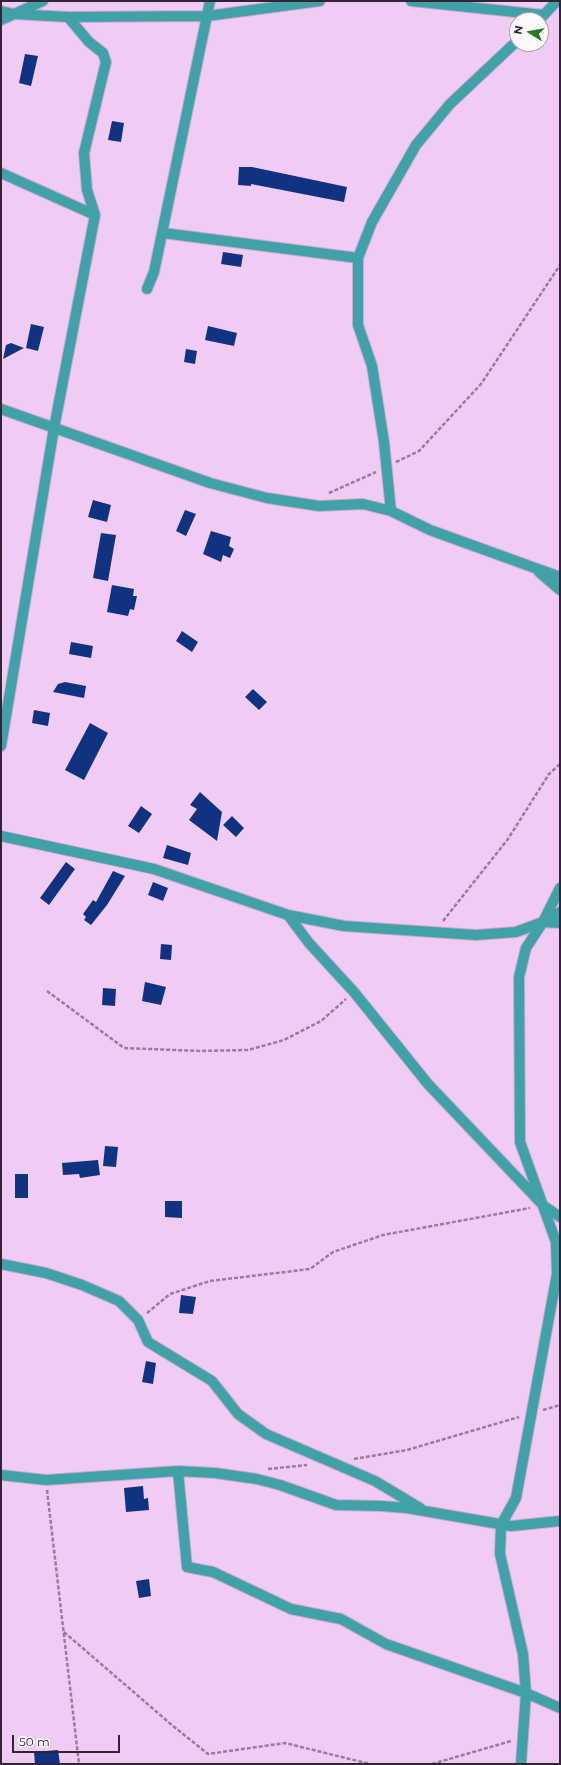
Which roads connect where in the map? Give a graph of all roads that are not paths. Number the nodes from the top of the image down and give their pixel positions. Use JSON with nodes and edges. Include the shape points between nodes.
{"nodes":[{"id":1,"x":43,"y":1,"type":"edge"},
{"id":2,"x":210,"y":1,"type":"edge"},
{"id":3,"x":320,"y":1,"type":"edge"},
{"id":4,"x":411,"y":1,"type":"edge"},
{"id":5,"x":557,"y":1,"type":"edge"},
{"id":6,"x":1,"y":11,"type":"edge"},
{"id":7,"x":547,"y":12,"type":"edge"},
{"id":8,"x":14,"y":14,"type":"junction"},
{"id":9,"x":509,"y":14,"type":"edge"},
{"id":10,"x":207,"y":16,"type":"junction"},
{"id":11,"x":68,"y":17,"type":"junction"},
{"id":12,"x":1,"y":20,"type":"edge"},
{"id":13,"x":509,"y":49,"type":"edge"},
{"id":14,"x":1,"y":173,"type":"edge"},
{"id":15,"x":95,"y":215,"type":"junction"},
{"id":16,"x":163,"y":233,"type":"junction"},
{"id":17,"x":358,"y":258,"type":"junction"},
{"id":18,"x":147,"y":289,"type":"dead end"},
{"id":19,"x":1,"y":409,"type":"edge"},
{"id":20,"x":54,"y":428,"type":"junction"},
{"id":21,"x":391,"y":510,"type":"junction"},
{"id":22,"x":536,"y":568,"type":"junction"},
{"id":23,"x":560,"y":577,"type":"edge"},
{"id":24,"x":560,"y":590,"type":"edge"},
{"id":25,"x":3,"y":729,"type":"edge"},
{"id":26,"x":1,"y":746,"type":"edge"},
{"id":27,"x":1,"y":836,"type":"edge"},
{"id":28,"x":560,"y":888,"type":"edge"},
{"id":29,"x":560,"y":912,"type":"edge"},
{"id":30,"x":288,"y":915,"type":"junction"},
{"id":31,"x":543,"y":922,"type":"junction"},
{"id":32,"x":560,"y":923,"type":"edge"},
{"id":33,"x":544,"y":1206,"type":"junction"},
{"id":34,"x":560,"y":1207,"type":"edge"},
{"id":35,"x":560,"y":1217,"type":"edge"},
{"id":36,"x":1,"y":1264,"type":"edge"},
{"id":37,"x":178,"y":1471,"type":"junction"},
{"id":38,"x":1,"y":1475,"type":"edge"},
{"id":39,"x":425,"y":1512,"type":"junction"},
{"id":40,"x":560,"y":1521,"type":"edge"},
{"id":41,"x":502,"y":1525,"type":"junction"},
{"id":42,"x":526,"y":1693,"type":"junction"},
{"id":43,"x":560,"y":1708,"type":"edge"},
{"id":44,"x":521,"y":1764,"type":"edge"}],
"edges":[{"from":1,"to":8,"type":"street"},
{"from":2,"to":10,"type":"street"},
{"from":3,"to":10,"type":"street"},
{"from":4,"to":9,"type":"street"},
{"from":5,"to":7,"type":"street"},
{"from":6,"to":8,"type":"street"},
{"from":8,"to":11,"type":"street"},
{"from":8,"to":12,"type":"street"},
{"from":10,"to":11,"type":"street"},
{"from":10,"to":16,"type":"street"},
{"from":11,"to":15,"type":"street","via":[[89,42],[103,53],[106,62],[84,153],[87,190]]},
{"from":13,"to":17,"type":"street","via":[[450,104],[416,145],[372,222]]},
{"from":14,"to":15,"type":"street"},
{"from":15,"to":20,"type":"street"},
{"from":16,"to":17,"type":"street"},
{"from":16,"to":18,"type":"street","via":[[154,272]]},
{"from":17,"to":21,"type":"street","via":[[358,325],[372,366]]},
{"from":19,"to":20,"type":"street"},
{"from":20,"to":21,"type":"street","via":[[210,483],[267,498],[319,506],[362,504]]},
{"from":20,"to":25,"type":"street"},
{"from":21,"to":22,"type":"street","via":[[430,530]]},
{"from":22,"to":23,"type":"street"},
{"from":22,"to":24,"type":"street"},
{"from":25,"to":26,"type":"street"},
{"from":27,"to":30,"type":"street","via":[[154,869]]},
{"from":28,"to":31,"type":"street"},
{"from":29,"to":31,"type":"street"},
{"from":30,"to":31,"type":"street","via":[[344,926],[476,935],[516,932]]},
{"from":30,"to":33,"type":"street","via":[[428,1084]]},
{"from":31,"to":32,"type":"street"},
{"from":31,"to":33,"type":"street","via":[[526,948],[519,977],[520,1142]]},
{"from":33,"to":34,"type":"street"},
{"from":33,"to":35,"type":"street"},
{"from":33,"to":41,"type":"street","via":[[556,1242],[557,1274],[516,1498]]},
{"from":36,"to":39,"type":"street","via":[[46,1273],[119,1301],[138,1320],[148,1342],[212,1381],[238,1414],[260,1430],[375,1481]]},
{"from":37,"to":38,"type":"street","via":[[46,1480]]},
{"from":37,"to":39,"type":"street","via":[[215,1472],[258,1479],[336,1505],[381,1506]]},
{"from":37,"to":42,"type":"street","via":[[187,1566],[213,1572],[291,1609],[341,1619],[386,1644]]},
{"from":39,"to":41,"type":"street"},
{"from":40,"to":41,"type":"street"},
{"from":41,"to":42,"type":"street","via":[[500,1554],[523,1654]]},
{"from":42,"to":43,"type":"street"},
{"from":42,"to":44,"type":"street"}]}
